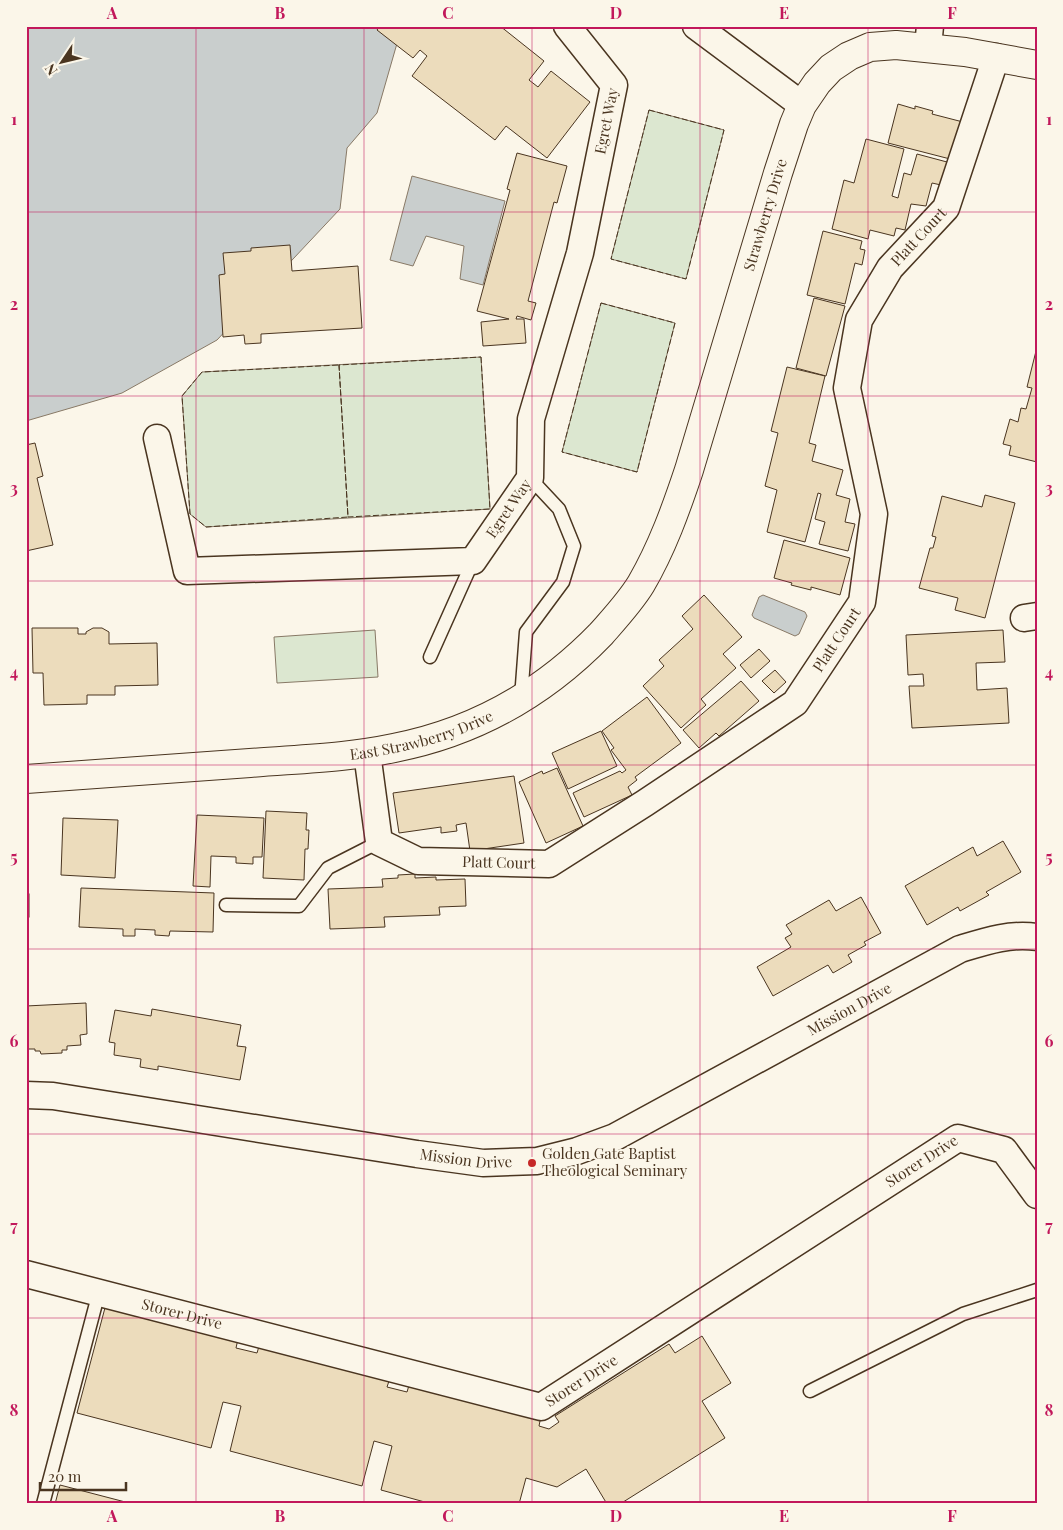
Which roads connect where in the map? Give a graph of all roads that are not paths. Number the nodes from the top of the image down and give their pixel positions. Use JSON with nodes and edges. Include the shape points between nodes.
{"nodes":[{"id":1,"x":568,"y":26,"type":"edge"},
{"id":2,"x":696,"y":26,"type":"edge"},
{"id":3,"x":929,"y":37,"type":"edge"},
{"id":4,"x":996,"y":57,"type":"junction"},
{"id":5,"x":1037,"y":65,"type":"edge"},
{"id":6,"x":802,"y":105,"type":"junction"},
{"id":7,"x":157,"y":438,"type":"dead end"},
{"id":8,"x":689,"y":470,"type":"joint"},
{"id":9,"x":530,"y":478,"type":"junction"},
{"id":10,"x":473,"y":561,"type":"junction"},
{"id":11,"x":430,"y":657,"type":"dead end"},
{"id":12,"x":521,"y":700,"type":"junction"},
{"id":13,"x":367,"y":753,"type":"junction"},
{"id":14,"x":26,"y":779,"type":"edge"},
{"id":15,"x":379,"y":842,"type":"junction"},
{"id":16,"x":226,"y":905,"type":"dead end"},
{"id":17,"x":1037,"y":937,"type":"edge"},
{"id":18,"x":26,"y":1095,"type":"edge"},
{"id":19,"x":1037,"y":1195,"type":"edge"},
{"id":20,"x":26,"y":1274,"type":"edge"},
{"id":21,"x":1037,"y":1290,"type":"edge"},
{"id":22,"x":99,"y":1292,"type":"junction"},
{"id":23,"x":810,"y":1391,"type":"dead end"},
{"id":24,"x":43,"y":1504,"type":"edge"}],
"edges":[{"from":1,"to":9,"type":"street","name":"Egret Way","via":[[614,85],[580,253],[531,419]]},
{"from":2,"to":6,"type":"street"},
{"from":3,"to":4,"type":"street","name":"Strawberry Drive"},
{"from":3,"to":6,"type":"street","name":"Strawberry Drive","via":[[870,47],[849,56],[831,68]]},
{"from":4,"to":5,"type":"street","name":"Strawberry Drive"},
{"from":4,"to":15,"type":"street","name":"Platt Court","via":[[946,208],[890,268],[859,320],[847,388],[874,514],[862,602],[795,703],[549,864],[418,861]]},
{"from":6,"to":8,"type":"street","name":"Strawberry Drive","via":[[778,173]]},
{"from":7,"to":10,"type":"street","via":[[187,571]]},
{"from":8,"to":12,"type":"street","name":"East Strawberry Drive","via":[[658,553],[640,586],[591,644],[563,670]]},
{"from":9,"to":10,"type":"street","name":"Egret Way"},
{"from":9,"to":12,"type":"lane","via":[[559,509],[574,546],[563,582],[526,632]]},
{"from":10,"to":11,"type":"lane"},
{"from":12,"to":13,"type":"street","name":"East Strawberry Drive","via":[[463,728]]},
{"from":13,"to":14,"type":"street","name":"East Strawberry Drive"},
{"from":13,"to":15,"type":"street"},
{"from":15,"to":16,"type":"lane","via":[[328,868],[299,906]]},
{"from":17,"to":18,"type":"street","name":"Mission Drive","via":[[996,938],[960,949],[615,1137],[536,1161],[483,1164],[53,1096]]},
{"from":19,"to":22,"type":"street","name":"Storer Drive","via":[[1004,1150],[958,1138],[541,1407]]},
{"from":20,"to":22,"type":"street","name":"Storer Drive"},
{"from":21,"to":23,"type":"lane","via":[[963,1314]]},
{"from":22,"to":24,"type":"lane"}]}
